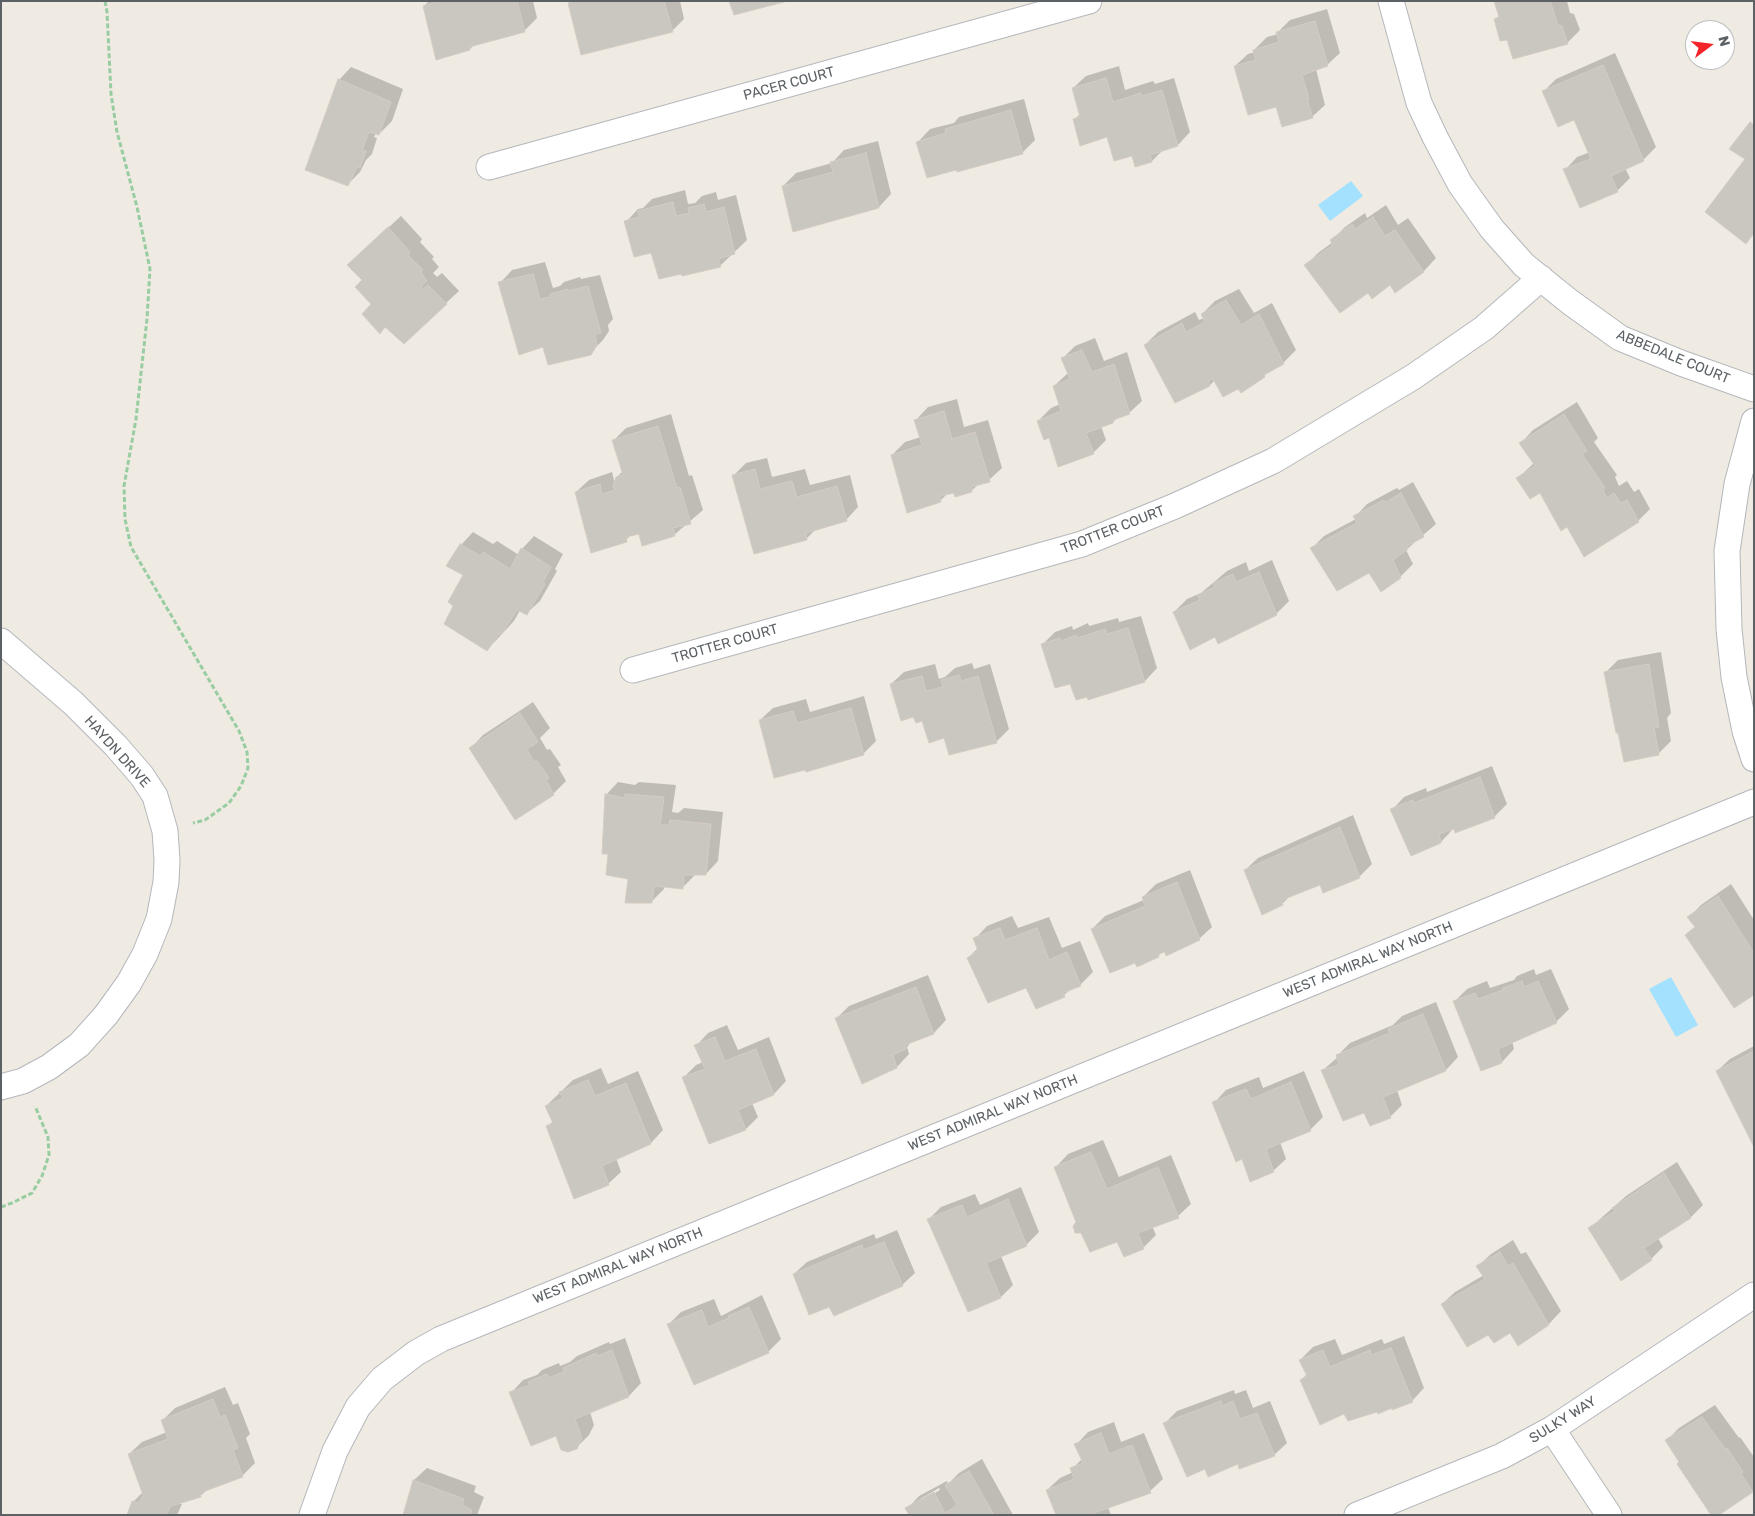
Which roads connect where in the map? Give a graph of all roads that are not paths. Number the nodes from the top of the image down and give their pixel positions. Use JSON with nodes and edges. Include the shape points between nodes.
{"nodes":[{"id":1,"x":1089,"y":1,"type":"edge"},
{"id":2,"x":1391,"y":1,"type":"edge"},
{"id":3,"x":489,"y":168,"type":"dead end"},
{"id":4,"x":1541,"y":278,"type":"junction"},
{"id":5,"x":1754,"y":390,"type":"edge"},
{"id":6,"x":1754,"y":421,"type":"edge"},
{"id":7,"x":1,"y":641,"type":"edge"},
{"id":8,"x":634,"y":670,"type":"dead end"},
{"id":9,"x":1754,"y":759,"type":"edge"},
{"id":10,"x":1754,"y":802,"type":"edge"},
{"id":11,"x":12,"y":1084,"type":"edge"},
{"id":12,"x":1754,"y":1295,"type":"edge"},
{"id":13,"x":1552,"y":1428,"type":"junction"},
{"id":14,"x":312,"y":1515,"type":"edge"},
{"id":15,"x":1357,"y":1515,"type":"edge"},
{"id":16,"x":1609,"y":1515,"type":"edge"}],
"edges":[{"from":1,"to":3,"type":"street","name":"PACER COURT"},
{"from":2,"to":4,"type":"street","name":"ABBEDALE COURT","via":[[1419,103],[1434,137],[1460,184],[1492,229],[1524,265]]},
{"from":4,"to":5,"type":"street","name":"ABBEDALE COURT","via":[[1620,338]]},
{"from":4,"to":8,"type":"street","name":"TROTTER COURT","via":[[1484,328],[1413,377],[1273,461],[1175,506],[1082,544]]},
{"from":6,"to":9,"type":"street","via":[[1737,484],[1727,551],[1734,677]]},
{"from":7,"to":11,"type":"street","name":"HAYDN DRIVE","via":[[73,704],[142,776],[155,796],[165,831],[166,882],[159,919],[129,983],[79,1044],[50,1066]]},
{"from":10,"to":14,"type":"street","name":"WEST ADMIRAL WAY NORTH","via":[[441,1339],[382,1379],[358,1407],[335,1451]]},
{"from":12,"to":13,"type":"street","name":"SULKY WAY"},
{"from":13,"to":15,"type":"street","name":"SULKY WAY","via":[[1502,1456]]},
{"from":13,"to":16,"type":"street"}]}
